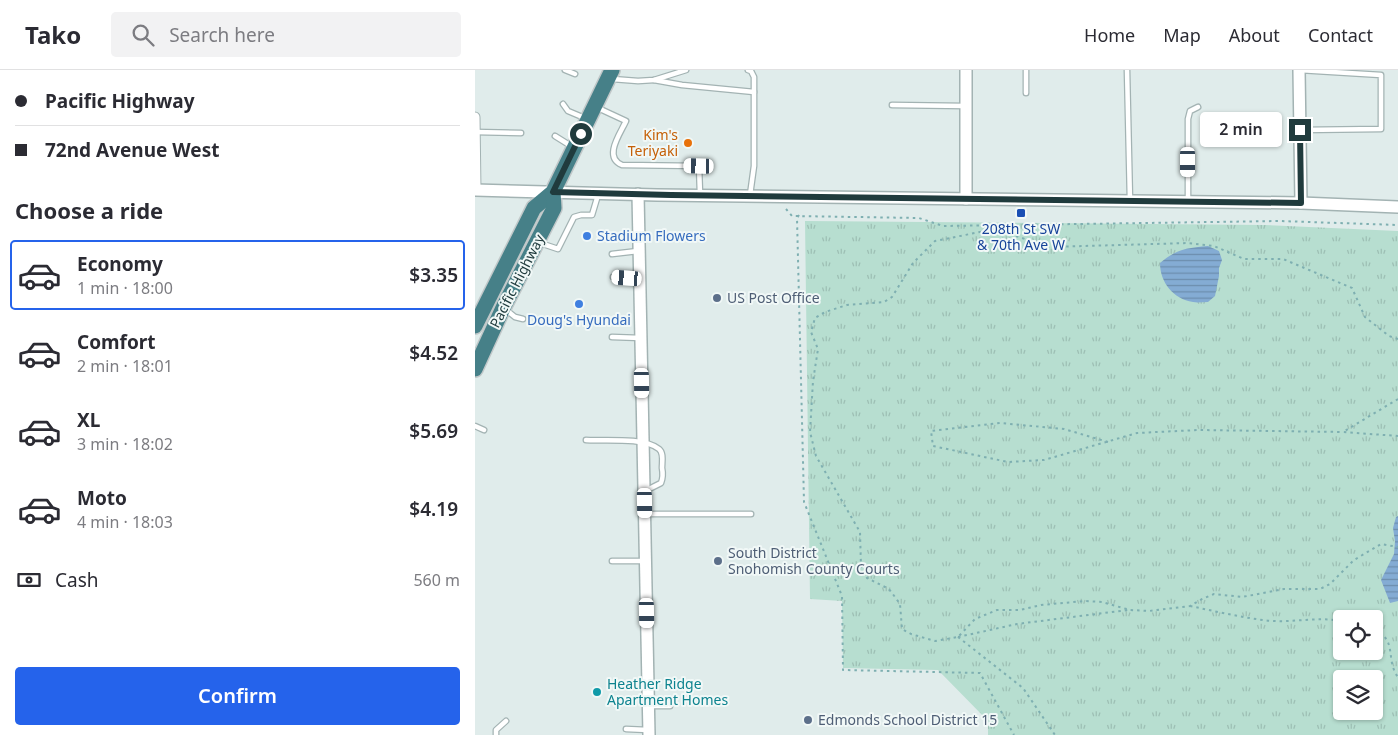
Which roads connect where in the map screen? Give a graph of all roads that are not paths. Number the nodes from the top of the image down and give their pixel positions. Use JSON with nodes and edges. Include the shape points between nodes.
{"nodes":[{"id":1,"x":565,"y":70,"type":"edge"},
{"id":2,"x":686,"y":70,"type":"edge"},
{"id":3,"x":748,"y":70,"type":"edge"},
{"id":4,"x":967,"y":70,"type":"edge"},
{"id":5,"x":1026,"y":70,"type":"edge"},
{"id":6,"x":1127,"y":70,"type":"edge"},
{"id":7,"x":1299,"y":70,"type":"edge"},
{"id":8,"x":575,"y":74,"type":"dead end"},
{"id":9,"x":610,"y":74,"type":"edge"},
{"id":10,"x":654,"y":80,"type":"junction"},
{"id":11,"x":754,"y":92,"type":"junction"},
{"id":12,"x":1026,"y":93,"type":"dead end"},
{"id":13,"x":563,"y":104,"type":"dead end"},
{"id":14,"x":892,"y":105,"type":"dead end"},
{"id":15,"x":966,"y":106,"type":"junction"},
{"id":16,"x":1198,"y":107,"type":"dead end"},
{"id":17,"x":591,"y":113,"type":"junction"},
{"id":18,"x":475,"y":117,"type":"edge"},
{"id":19,"x":1300,"y":130,"type":"junction"},
{"id":20,"x":475,"y":132,"type":"edge"},
{"id":21,"x":521,"y":133,"type":"dead end"},
{"id":22,"x":555,"y":136,"type":"dead end"},
{"id":23,"x":574,"y":148,"type":"junction"},
{"id":24,"x":475,"y":190,"type":"edge"},
{"id":25,"x":553,"y":192,"type":"junction"},
{"id":26,"x":599,"y":193,"type":"junction"},
{"id":27,"x":638,"y":194,"type":"junction"},
{"id":28,"x":700,"y":195,"type":"junction"},
{"id":29,"x":750,"y":196,"type":"junction"},
{"id":30,"x":966,"y":199,"type":"junction"},
{"id":31,"x":1130,"y":201,"type":"junction"},
{"id":32,"x":1188,"y":202,"type":"junction"},
{"id":33,"x":1301,"y":203,"type":"junction"},
{"id":34,"x":1398,"y":207,"type":"edge"},
{"id":35,"x":536,"y":242,"type":"junction"},
{"id":36,"x":639,"y":251,"type":"junction"},
{"id":37,"x":612,"y":254,"type":"dead end"},
{"id":38,"x":613,"y":277,"type":"dead end"},
{"id":39,"x":640,"y":279,"type":"junction"},
{"id":40,"x":503,"y":308,"type":"junction"},
{"id":41,"x":523,"y":319,"type":"dead end"},
{"id":42,"x":475,"y":326,"type":"edge"},
{"id":43,"x":612,"y":337,"type":"dead end"},
{"id":44,"x":641,"y":338,"type":"junction"},
{"id":45,"x":475,"y":369,"type":"edge"},
{"id":46,"x":475,"y":426,"type":"edge"},
{"id":47,"x":484,"y":430,"type":"dead end"},
{"id":48,"x":585,"y":440,"type":"dead end"},
{"id":49,"x":643,"y":443,"type":"junction"},
{"id":50,"x":644,"y":492,"type":"junction"},
{"id":51,"x":645,"y":514,"type":"junction"},
{"id":52,"x":751,"y":514,"type":"dead end"},
{"id":53,"x":612,"y":561,"type":"dead end"},
{"id":54,"x":645,"y":561,"type":"junction"},
{"id":55,"x":649,"y":706,"type":"junction"},
{"id":56,"x":670,"y":706,"type":"dead end"},
{"id":57,"x":506,"y":721,"type":"dead end"},
{"id":58,"x":626,"y":729,"type":"dead end"},
{"id":59,"x":649,"y":732,"type":"edge"},
{"id":60,"x":496,"y":735,"type":"edge"}],
"edges":[{"from":1,"to":8,"type":"lane"},
{"from":2,"to":10,"type":"lane"},
{"from":3,"to":11,"type":"lane","via":[[754,77]]},
{"from":4,"to":15,"type":"street"},
{"from":5,"to":12,"type":"lane"},
{"from":6,"to":31,"type":"lane"},
{"from":7,"to":19,"type":"street"},
{"from":7,"to":19,"type":"lane","via":[[1381,75],[1381,129]]},
{"from":9,"to":10,"type":"lane","via":[[638,81]]},
{"from":9,"to":17,"type":"highway","name":"Pacific Highway"},
{"from":10,"to":11,"type":"lane"},
{"from":11,"to":29,"type":"lane","via":[[754,166]]},
{"from":13,"to":17,"type":"lane","via":[[568,111]]},
{"from":14,"to":15,"type":"lane"},
{"from":15,"to":30,"type":"street"},
{"from":16,"to":32,"type":"lane","via":[[1190,111],[1188,119]]},
{"from":17,"to":23,"type":"highway","name":"Pacific Highway"},
{"from":17,"to":28,"type":"lane","via":[[626,121],[613,150],[616,162],[699,166]]},
{"from":18,"to":20,"type":"street"},
{"from":19,"to":33,"type":"street"},
{"from":20,"to":21,"type":"lane"},
{"from":20,"to":24,"type":"street"},
{"from":22,"to":23,"type":"lane"},
{"from":23,"to":25,"type":"highway","name":"Pacific Highway"},
{"from":24,"to":25,"type":"street"},
{"from":25,"to":26,"type":"street"},
{"from":25,"to":35,"type":"highway","name":"Pacific Highway","via":[[554,208]]},
{"from":25,"to":42,"type":"highway","name":"Pacific Highway","via":[[534,208]]},
{"from":26,"to":27,"type":"street"},
{"from":26,"to":35,"type":"lane","via":[[592,215],[573,217],[558,250]]},
{"from":27,"to":28,"type":"street"},
{"from":27,"to":36,"type":"street"},
{"from":28,"to":29,"type":"street"},
{"from":29,"to":30,"type":"street"},
{"from":30,"to":31,"type":"street"},
{"from":31,"to":32,"type":"street"},
{"from":32,"to":33,"type":"street"},
{"from":33,"to":34,"type":"street"},
{"from":35,"to":40,"type":"highway","name":"Pacific Highway"},
{"from":36,"to":37,"type":"lane"},
{"from":36,"to":39,"type":"street"},
{"from":38,"to":39,"type":"lane"},
{"from":39,"to":44,"type":"street"},
{"from":40,"to":41,"type":"lane"},
{"from":40,"to":45,"type":"highway","name":"Pacific Highway"},
{"from":43,"to":44,"type":"lane"},
{"from":44,"to":49,"type":"street"},
{"from":46,"to":47,"type":"lane"},
{"from":48,"to":49,"type":"lane"},
{"from":49,"to":50,"type":"street"},
{"from":49,"to":50,"type":"lane","via":[[659,449],[662,454],[663,479]]},
{"from":50,"to":51,"type":"street"},
{"from":51,"to":52,"type":"lane"},
{"from":51,"to":54,"type":"street"},
{"from":53,"to":54,"type":"lane"},
{"from":54,"to":55,"type":"street"},
{"from":55,"to":56,"type":"lane"},
{"from":55,"to":59,"type":"street"},
{"from":57,"to":60,"type":"lane","via":[[496,730]]},
{"from":58,"to":59,"type":"lane"}]}
